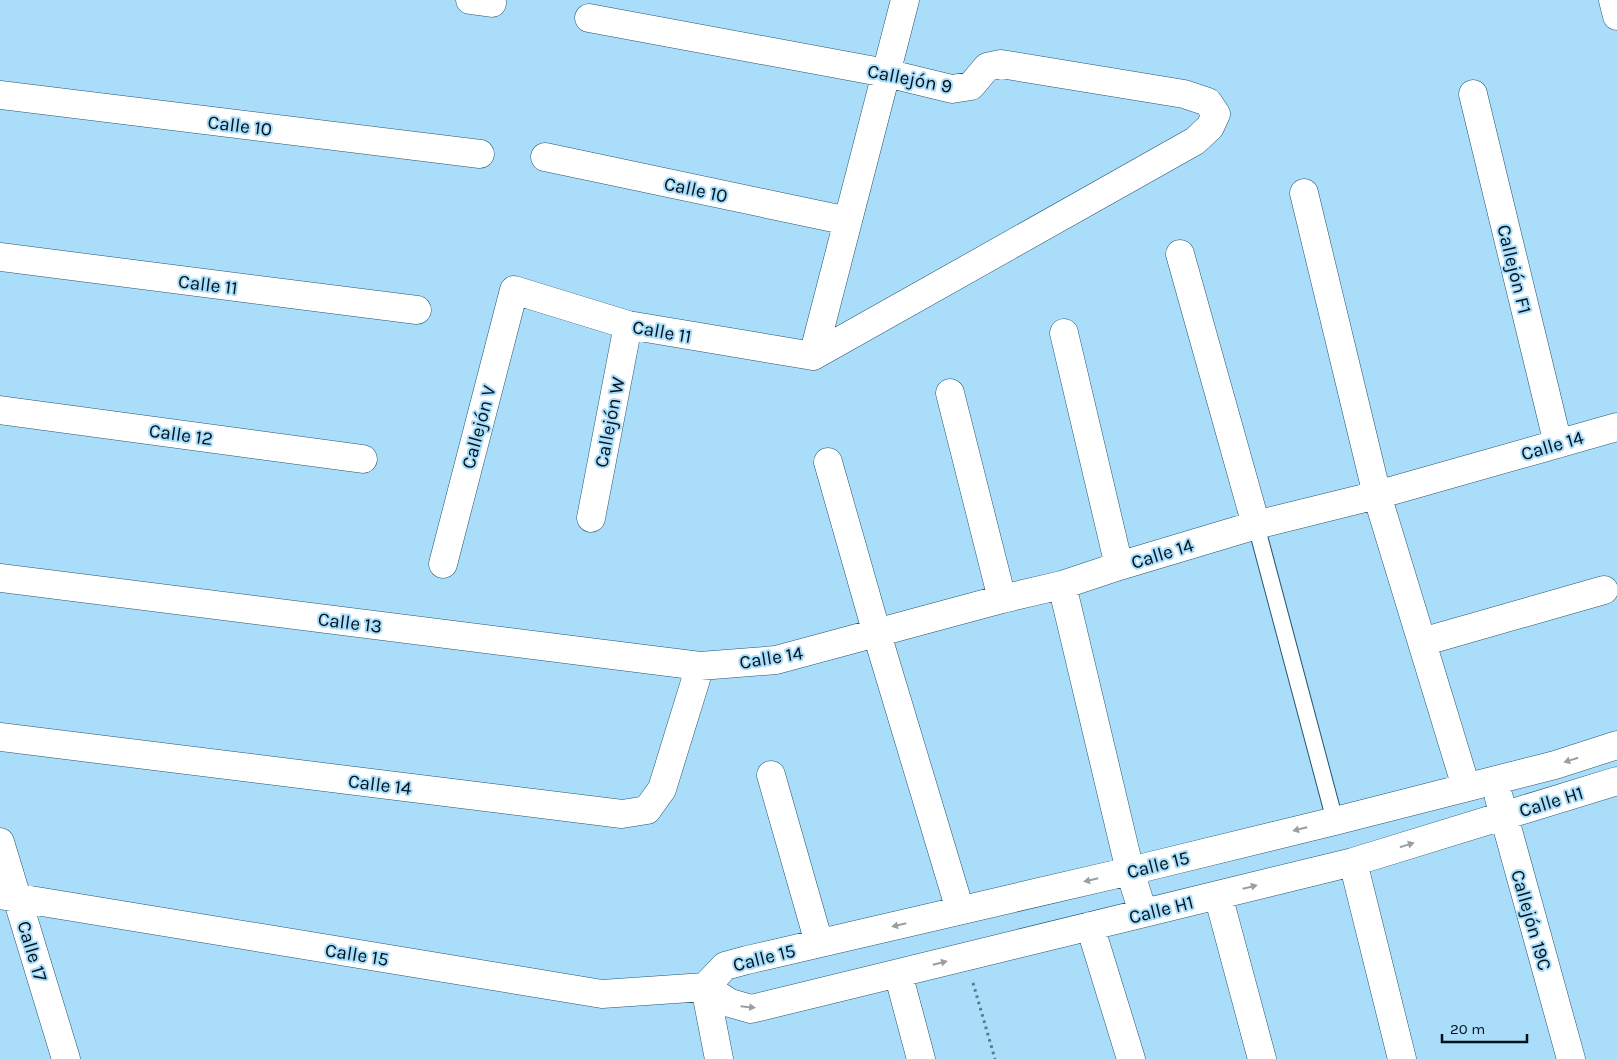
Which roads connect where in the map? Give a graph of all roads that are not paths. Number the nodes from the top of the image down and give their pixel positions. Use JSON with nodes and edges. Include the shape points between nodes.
{"nodes":[{"id":1,"x":905,"y":0,"type":"edge"},
{"id":2,"x":1613,"y":0,"type":"edge"},
{"id":3,"x":1617,"y":16,"type":"edge"},
{"id":4,"x":589,"y":18,"type":"dead end"},
{"id":5,"x":886,"y":73,"type":"junction"},
{"id":6,"x":1473,"y":94,"type":"dead end"},
{"id":7,"x":0,"y":95,"type":"edge"},
{"id":8,"x":480,"y":154,"type":"dead end"},
{"id":9,"x":545,"y":157,"type":"dead end"},
{"id":10,"x":1304,"y":193,"type":"dead end"},
{"id":11,"x":848,"y":221,"type":"junction"},
{"id":12,"x":1180,"y":254,"type":"dead end"},
{"id":13,"x":0,"y":257,"type":"edge"},
{"id":14,"x":514,"y":290,"type":"joint"},
{"id":15,"x":416,"y":310,"type":"dead end"},
{"id":16,"x":628,"y":325,"type":"junction"},
{"id":17,"x":1064,"y":333,"type":"dead end"},
{"id":18,"x":813,"y":356,"type":"junction"},
{"id":19,"x":950,"y":393,"type":"dead end"},
{"id":20,"x":0,"y":410,"type":"edge"},
{"id":21,"x":1617,"y":427,"type":"edge"},
{"id":22,"x":1558,"y":444,"type":"junction"},
{"id":23,"x":363,"y":459,"type":"dead end"},
{"id":24,"x":828,"y":462,"type":"dead end"},
{"id":25,"x":1377,"y":495,"type":"junction"},
{"id":26,"x":591,"y":518,"type":"dead end"},
{"id":27,"x":1256,"y":525,"type":"junction"},
{"id":28,"x":443,"y":564,"type":"dead end"},
{"id":29,"x":1119,"y":566,"type":"junction"},
{"id":30,"x":0,"y":578,"type":"edge"},
{"id":31,"x":1062,"y":585,"type":"junction"},
{"id":32,"x":1604,"y":590,"type":"dead end"},
{"id":33,"x":1002,"y":599,"type":"junction"},
{"id":34,"x":876,"y":634,"type":"junction"},
{"id":35,"x":1422,"y":642,"type":"junction"},
{"id":36,"x":700,"y":666,"type":"junction"},
{"id":37,"x":0,"y":737,"type":"edge"},
{"id":38,"x":1617,"y":745,"type":"edge"},
{"id":39,"x":771,"y":775,"type":"dead end"},
{"id":40,"x":1495,"y":780,"type":"junction"},
{"id":41,"x":1617,"y":781,"type":"edge"},
{"id":42,"x":1466,"y":787,"type":"junction"},
{"id":43,"x":1504,"y":816,"type":"junction"},
{"id":44,"x":1335,"y":821,"type":"junction"},
{"id":45,"x":0,"y":842,"type":"edge"},
{"id":46,"x":1353,"y":862,"type":"junction"},
{"id":47,"x":1130,"y":871,"type":"junction"},
{"id":48,"x":1218,"y":895,"type":"junction"},
{"id":49,"x":8,"y":896,"type":"edge"},
{"id":50,"x":960,"y":910,"type":"junction"},
{"id":51,"x":1143,"y":913,"type":"junction"},
{"id":52,"x":1090,"y":926,"type":"junction"},
{"id":53,"x":819,"y":943,"type":"junction"},
{"id":54,"x":898,"y":973,"type":"junction"},
{"id":55,"x":705,"y":986,"type":"junction"},
{"id":56,"x":66,"y":1059,"type":"edge"},
{"id":57,"x":718,"y":1059,"type":"edge"},
{"id":58,"x":921,"y":1059,"type":"edge"},
{"id":59,"x":1131,"y":1059,"type":"edge"},
{"id":60,"x":1262,"y":1059,"type":"edge"},
{"id":61,"x":1402,"y":1059,"type":"edge"},
{"id":62,"x":1571,"y":1059,"type":"edge"}],
"edges":[{"from":1,"to":5,"type":"street"},
{"from":2,"to":3,"type":"street"},
{"from":4,"to":5,"type":"street","name":"Callejón 9"},
{"from":5,"to":11,"type":"street"},
{"from":5,"to":18,"type":"street","name":"Callejón 9","via":[[952,90],[971,86],[987,67],[1001,64],[1184,94],[1208,102],[1216,114],[1210,127],[1196,141]]},
{"from":6,"to":22,"type":"street","name":"Callejón F1"},
{"from":7,"to":8,"type":"street","name":"Calle 10"},
{"from":9,"to":11,"type":"street","name":"Calle 10"},
{"from":10,"to":25,"type":"street"},
{"from":11,"to":18,"type":"street"},
{"from":12,"to":27,"type":"street"},
{"from":13,"to":15,"type":"street","name":"Calle 11"},
{"from":14,"to":16,"type":"street","name":"Calle 11"},
{"from":14,"to":28,"type":"street","name":"Callejón V"},
{"from":16,"to":18,"type":"street","name":"Calle 11"},
{"from":16,"to":26,"type":"street","name":"Callejón W"},
{"from":17,"to":29,"type":"street"},
{"from":19,"to":33,"type":"street"},
{"from":20,"to":23,"type":"street","name":"Calle 12"},
{"from":21,"to":22,"type":"street","name":"Calle 14"},
{"from":22,"to":25,"type":"street","name":"Calle 14"},
{"from":24,"to":34,"type":"street"},
{"from":25,"to":27,"type":"street","name":"Calle 14"},
{"from":25,"to":35,"type":"street"},
{"from":27,"to":29,"type":"street","name":"Calle 14"},
{"from":27,"to":44,"type":"lane"},
{"from":29,"to":31,"type":"street","name":"Calle 14"},
{"from":30,"to":36,"type":"street","name":"Calle 13"},
{"from":31,"to":33,"type":"street","name":"Calle 14"},
{"from":31,"to":47,"type":"street"},
{"from":32,"to":35,"type":"street"},
{"from":33,"to":34,"type":"street","name":"Calle 14"},
{"from":34,"to":36,"type":"street","name":"Calle 14","via":[[776,660]]},
{"from":34,"to":50,"type":"street"},
{"from":35,"to":42,"type":"street"},
{"from":36,"to":37,"type":"street","name":"Calle 14","via":[[662,790],[647,810],[622,814]]},
{"from":38,"to":40,"type":"street","name":"Calle H1","one_way":true},
{"from":39,"to":53,"type":"street"},
{"from":40,"to":42,"type":"street","name":"Calle H1"},
{"from":40,"to":43,"type":"street","name":"Callejón 19C"},
{"from":41,"to":43,"type":"street","name":"Calle H1"},
{"from":42,"to":44,"type":"street","name":"Calle 15"},
{"from":46,"to":43,"type":"street","name":"Calle H1","one_way":true},
{"from":43,"to":62,"type":"street","name":"Callejón 19C"},
{"from":44,"to":47,"type":"street","name":"Calle 15","one_way":true},
{"from":45,"to":49,"type":"street","name":"Calle 17"},
{"from":48,"to":46,"type":"street","name":"Calle H1","one_way":true},
{"from":46,"to":61,"type":"street"},
{"from":47,"to":50,"type":"street","name":"Calle 15","one_way":true},
{"from":47,"to":51,"type":"street"},
{"from":48,"to":51,"type":"street","name":"Calle H1"},
{"from":48,"to":60,"type":"street"},
{"from":49,"to":55,"type":"street","name":"Calle 15","via":[[602,994]]},
{"from":49,"to":56,"type":"street","name":"Calle 17"},
{"from":50,"to":53,"type":"street","name":"Calle 15","one_way":true},
{"from":51,"to":52,"type":"street","name":"Calle H1"},
{"from":54,"to":52,"type":"street","name":"Calle H1","one_way":true},
{"from":52,"to":59,"type":"street"},
{"from":53,"to":55,"type":"street","name":"Calle 15","via":[[725,966]]},
{"from":55,"to":54,"type":"street","name":"Calle H1","one_way":true,"via":[[730,1003],[751,1009]]},
{"from":54,"to":58,"type":"street"},
{"from":55,"to":57,"type":"street"}]}
